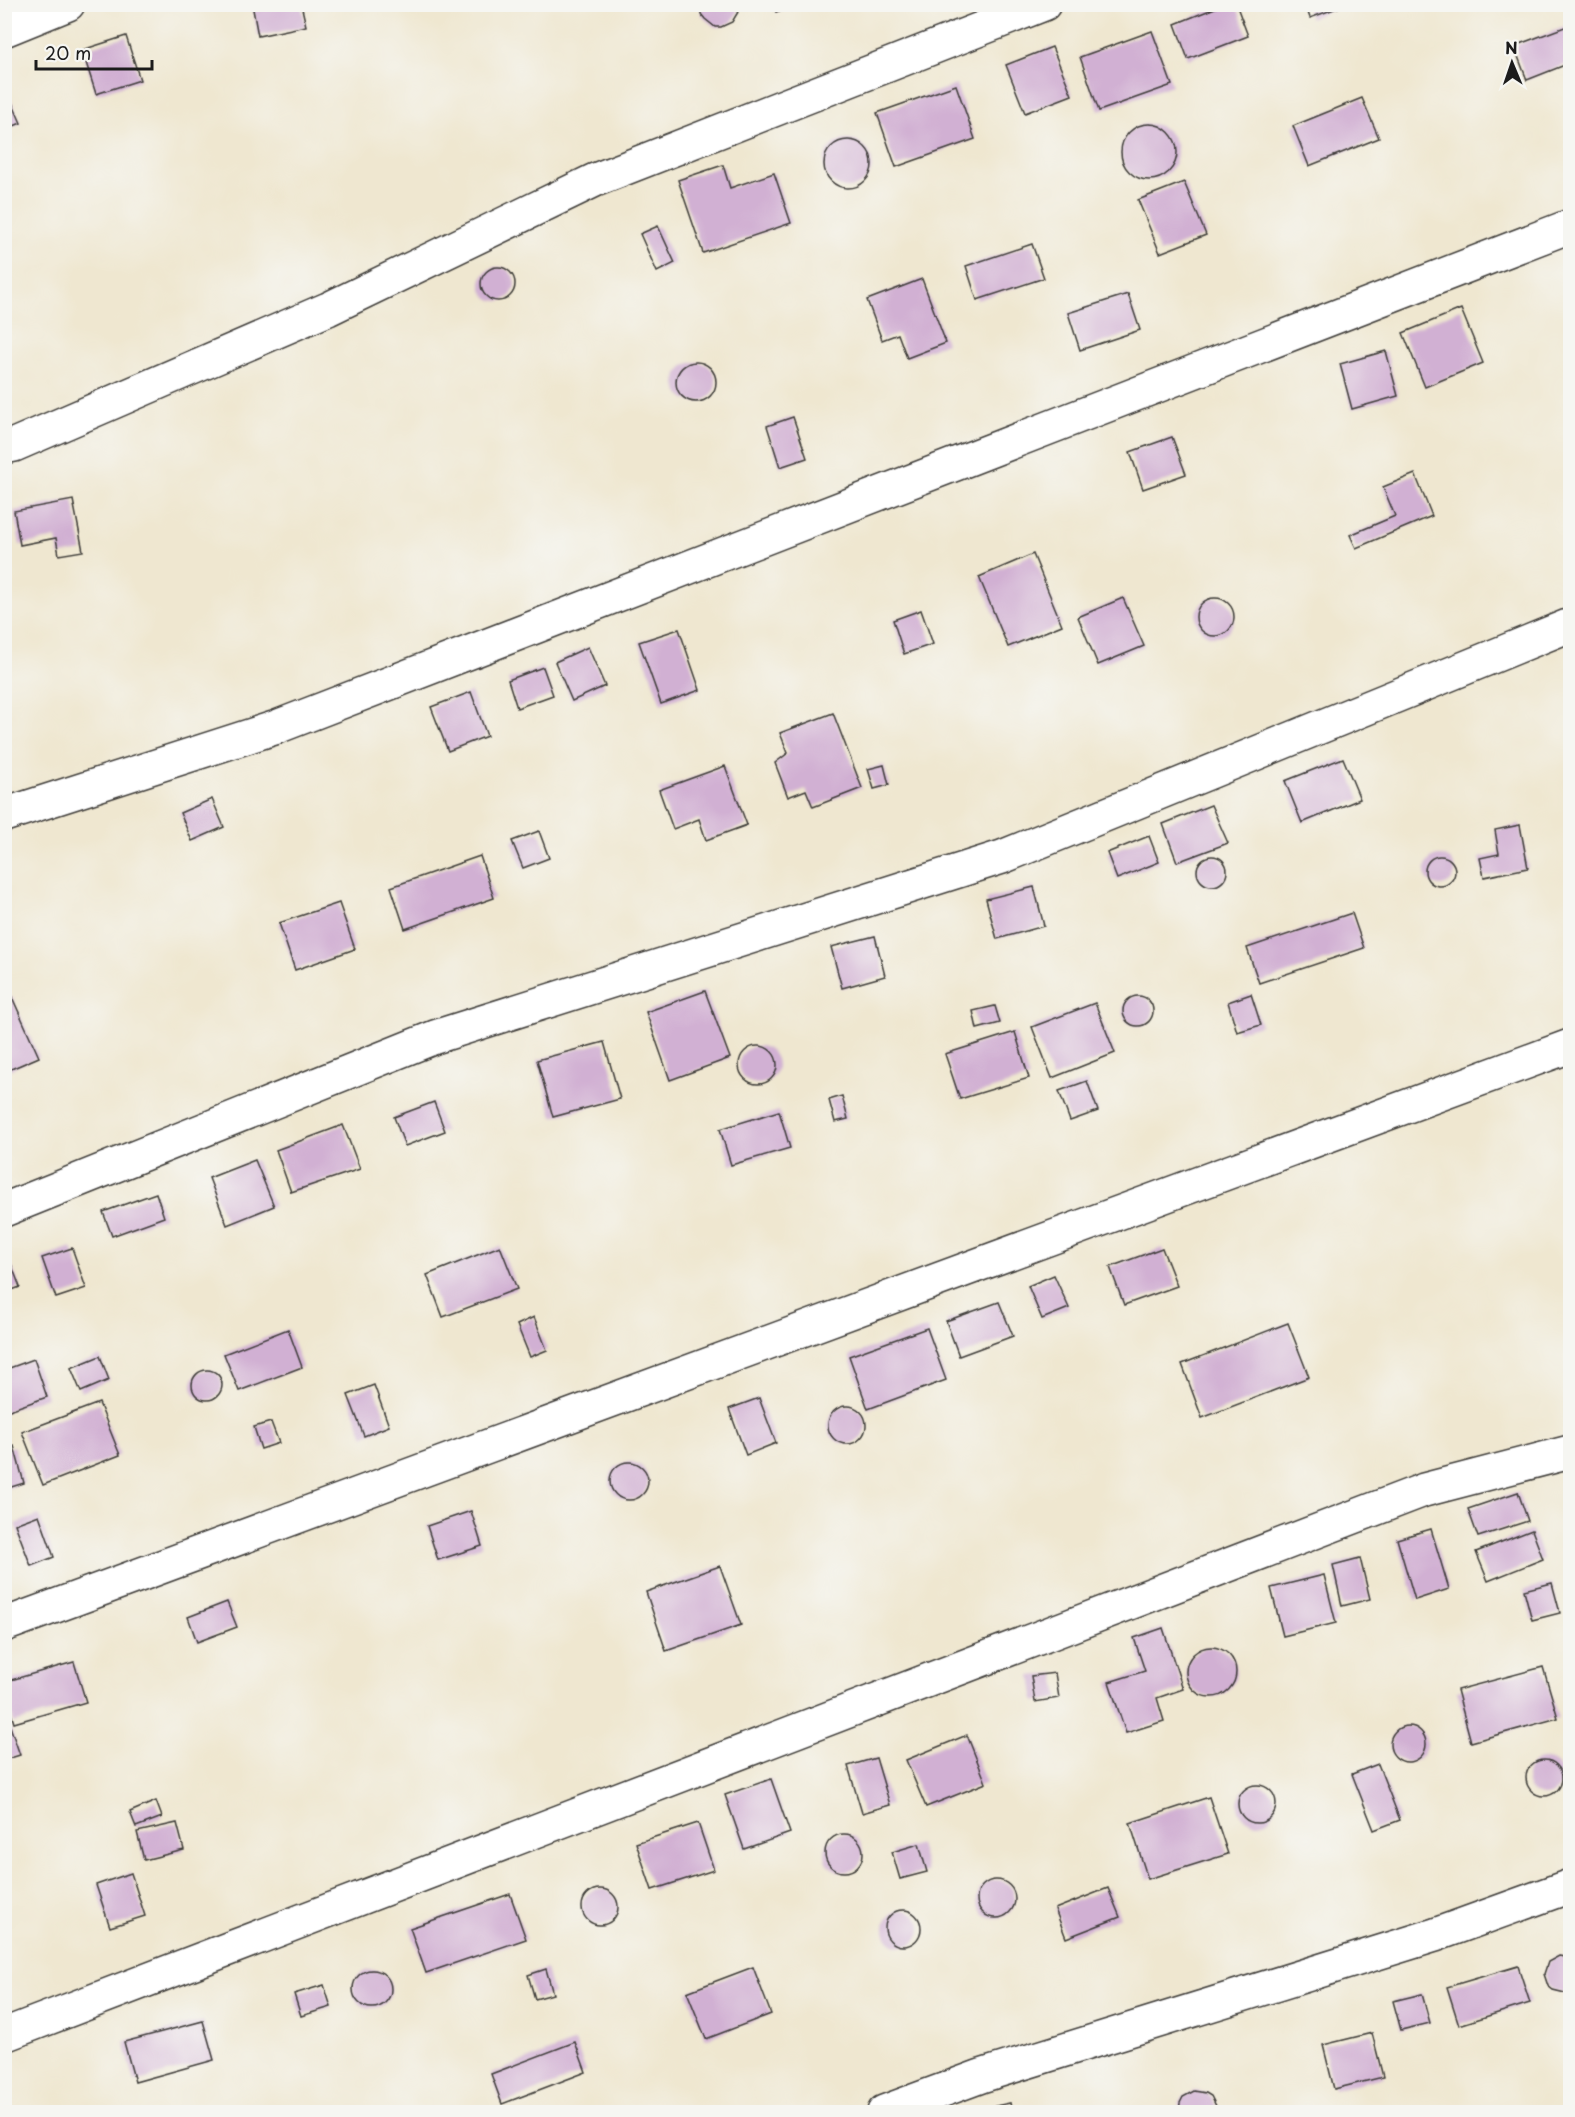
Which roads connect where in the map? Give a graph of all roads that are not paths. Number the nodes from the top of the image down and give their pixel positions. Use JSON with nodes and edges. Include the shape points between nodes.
{"nodes":[{"id":1,"x":68,"y":4,"type":"edge"},
{"id":2,"x":1044,"y":4,"type":"edge"},
{"id":3,"x":4,"y":30,"type":"edge"},
{"id":4,"x":1570,"y":226,"type":"edge"},
{"id":5,"x":4,"y":447,"type":"edge"},
{"id":6,"x":1570,"y":626,"type":"edge"},
{"id":7,"x":4,"y":815,"type":"edge"},
{"id":8,"x":1570,"y":1046,"type":"edge"},
{"id":9,"x":4,"y":1209,"type":"edge"},
{"id":10,"x":1570,"y":1452,"type":"edge"},
{"id":11,"x":4,"y":1625,"type":"edge"},
{"id":12,"x":1570,"y":1886,"type":"edge"},
{"id":13,"x":4,"y":2035,"type":"edge"},
{"id":14,"x":884,"y":2112,"type":"edge"}],
"edges":[{"from":1,"to":3,"type":"street"},
{"from":2,"to":5,"type":"street","via":[[595,180],[328,309]]},
{"from":4,"to":7,"type":"street","via":[[274,728]]},
{"from":6,"to":9,"type":"street","via":[[1002,857],[435,1036]]},
{"from":8,"to":11,"type":"street"},
{"from":10,"to":13,"type":"street","via":[[1424,1490]]},
{"from":12,"to":14,"type":"street","via":[[1435,1935],[981,2076]]}]}
